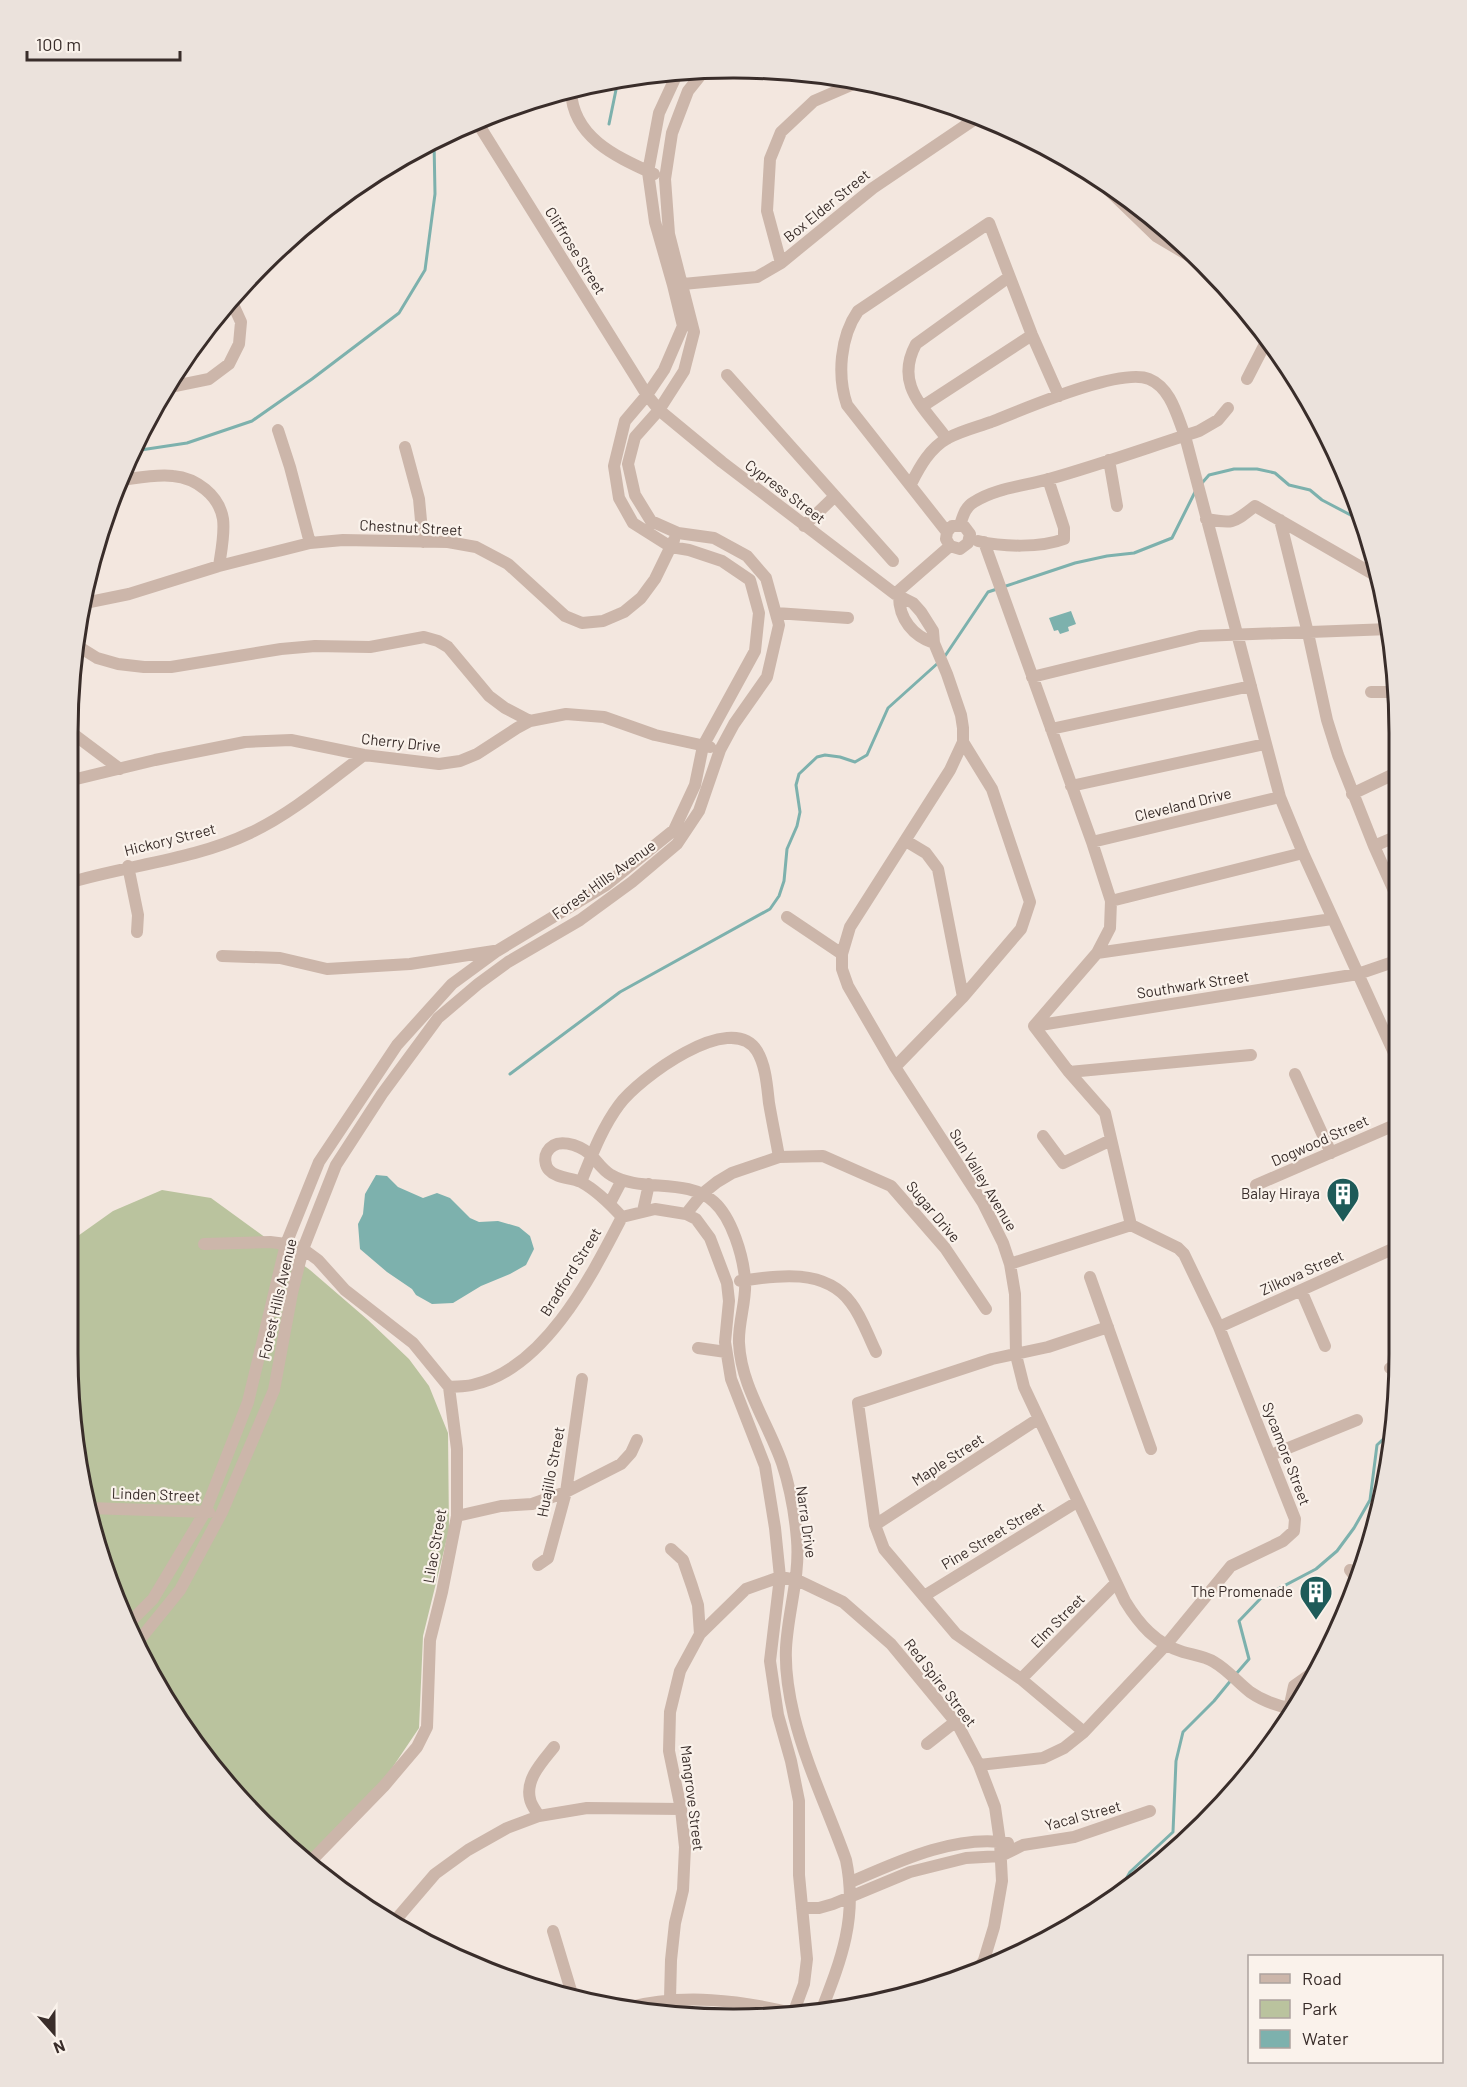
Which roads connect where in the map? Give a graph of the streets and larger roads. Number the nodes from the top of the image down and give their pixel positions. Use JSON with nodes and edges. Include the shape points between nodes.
{"nodes":[{"id":1,"x":698,"y":79,"type":"edge"},
{"id":2,"x":674,"y":81,"type":"edge"},
{"id":3,"x":844,"y":88,"type":"edge"},
{"id":4,"x":573,"y":98,"type":"edge"},
{"id":5,"x":970,"y":123,"type":"edge"},
{"id":6,"x":481,"y":129,"type":"edge"},
{"id":7,"x":648,"y":172,"type":"junction"},
{"id":8,"x":665,"y":179,"type":"junction"},
{"id":9,"x":1130,"y":211,"type":"edge"},
{"id":10,"x":1169,"y":244,"type":"edge"},
{"id":11,"x":781,"y":263,"type":"junction"},
{"id":12,"x":1009,"y":277,"type":"junction"},
{"id":13,"x":683,"y":284,"type":"junction"},
{"id":14,"x":235,"y":308,"type":"edge"},
{"id":15,"x":1032,"y":335,"type":"junction"},
{"id":16,"x":1263,"y":347,"type":"edge"},
{"id":17,"x":727,"y":375,"type":"dead end"},
{"id":18,"x":1247,"y":380,"type":"dead end"},
{"id":19,"x":178,"y":385,"type":"edge"},
{"id":20,"x":647,"y":395,"type":"junction"},
{"id":21,"x":1059,"y":396,"type":"junction"},
{"id":22,"x":923,"y":406,"type":"junction"},
{"id":23,"x":1228,"y":408,"type":"dead end"},
{"id":24,"x":659,"y":410,"type":"junction"},
{"id":25,"x":278,"y":430,"type":"dead end"},
{"id":26,"x":1185,"y":436,"type":"junction"},
{"id":27,"x":947,"y":439,"type":"junction"},
{"id":28,"x":405,"y":447,"type":"dead end"},
{"id":29,"x":1108,"y":460,"type":"junction"},
{"id":30,"x":130,"y":479,"type":"edge"},
{"id":31,"x":1048,"y":479,"type":"junction"},
{"id":32,"x":911,"y":484,"type":"junction"},
{"id":33,"x":834,"y":497,"type":"junction"},
{"id":34,"x":1117,"y":506,"type":"dead end"},
{"id":35,"x":1206,"y":519,"type":"junction"},
{"id":36,"x":1280,"y":520,"type":"junction"},
{"id":37,"x":960,"y":525,"type":"junction"},
{"id":38,"x":804,"y":526,"type":"junction"},
{"id":39,"x":947,"y":532,"type":"junction"},
{"id":40,"x":678,"y":533,"type":"junction"},
{"id":41,"x":970,"y":538,"type":"junction"},
{"id":42,"x":423,"y":542,"type":"junction"},
{"id":43,"x":984,"y":542,"type":"junction"},
{"id":44,"x":310,"y":543,"type":"junction"},
{"id":45,"x":950,"y":546,"type":"junction"},
{"id":46,"x":671,"y":547,"type":"junction"},
{"id":47,"x":893,"y":561,"type":"dead end"},
{"id":48,"x":219,"y":566,"type":"junction"},
{"id":49,"x":1369,"y":571,"type":"edge"},
{"id":50,"x":897,"y":595,"type":"junction"},
{"id":51,"x":92,"y":602,"type":"edge"},
{"id":52,"x":776,"y":613,"type":"junction"},
{"id":53,"x":848,"y":618,"type":"dead end"},
{"id":54,"x":1380,"y":629,"type":"edge"},
{"id":55,"x":1236,"y":633,"type":"junction"},
{"id":56,"x":1308,"y":633,"type":"junction"},
{"id":57,"x":936,"y":648,"type":"junction"},
{"id":58,"x":84,"y":650,"type":"edge"},
{"id":59,"x":1032,"y":677,"type":"junction"},
{"id":60,"x":1251,"y":686,"type":"junction"},
{"id":61,"x":1371,"y":692,"type":"dead end"},
{"id":62,"x":1388,"y":692,"type":"edge"},
{"id":63,"x":530,"y":722,"type":"junction"},
{"id":64,"x":1051,"y":729,"type":"junction"},
{"id":65,"x":78,"y":738,"type":"edge"},
{"id":66,"x":963,"y":742,"type":"junction"},
{"id":67,"x":1265,"y":744,"type":"junction"},
{"id":68,"x":703,"y":746,"type":"junction"},
{"id":69,"x":720,"y":750,"type":"junction"},
{"id":70,"x":364,"y":755,"type":"junction"},
{"id":71,"x":120,"y":769,"type":"junction"},
{"id":72,"x":1389,"y":777,"type":"edge"},
{"id":73,"x":78,"y":779,"type":"edge"},
{"id":74,"x":1071,"y":786,"type":"junction"},
{"id":75,"x":1352,"y":794,"type":"junction"},
{"id":76,"x":1280,"y":797,"type":"junction"},
{"id":77,"x":1389,"y":840,"type":"edge"},
{"id":78,"x":906,"y":841,"type":"junction"},
{"id":79,"x":1092,"y":843,"type":"junction"},
{"id":80,"x":1374,"y":846,"type":"junction"},
{"id":81,"x":1303,"y":853,"type":"junction"},
{"id":82,"x":128,"y":866,"type":"junction"},
{"id":83,"x":78,"y":880,"type":"edge"},
{"id":84,"x":1389,"y":880,"type":"edge"},
{"id":85,"x":1111,"y":901,"type":"junction"},
{"id":86,"x":787,"y":917,"type":"dead end"},
{"id":87,"x":1332,"y":919,"type":"junction"},
{"id":88,"x":137,"y":932,"type":"dead end"},
{"id":89,"x":497,"y":951,"type":"junction"},
{"id":90,"x":1097,"y":953,"type":"junction"},
{"id":91,"x":842,"y":954,"type":"junction"},
{"id":92,"x":222,"y":956,"type":"dead end"},
{"id":93,"x":508,"y":962,"type":"junction"},
{"id":94,"x":1389,"y":963,"type":"edge"},
{"id":95,"x":1358,"y":974,"type":"junction"},
{"id":96,"x":963,"y":997,"type":"junction"},
{"id":97,"x":1034,"y":1026,"type":"junction"},
{"id":98,"x":1389,"y":1030,"type":"edge"},
{"id":99,"x":1251,"y":1055,"type":"dead end"},
{"id":100,"x":895,"y":1066,"type":"junction"},
{"id":101,"x":1069,"y":1072,"type":"junction"},
{"id":102,"x":1295,"y":1074,"type":"dead end"},
{"id":103,"x":1389,"y":1127,"type":"edge"},
{"id":104,"x":1043,"y":1136,"type":"dead end"},
{"id":105,"x":1111,"y":1140,"type":"junction"},
{"id":106,"x":1330,"y":1153,"type":"junction"},
{"id":107,"x":592,"y":1155,"type":"junction"},
{"id":108,"x":779,"y":1157,"type":"junction"},
{"id":109,"x":622,"y":1180,"type":"junction"},
{"id":110,"x":581,"y":1182,"type":"junction"},
{"id":111,"x":649,"y":1184,"type":"junction"},
{"id":112,"x":1256,"y":1185,"type":"dead end"},
{"id":113,"x":702,"y":1194,"type":"junction"},
{"id":114,"x":610,"y":1203,"type":"junction"},
{"id":115,"x":643,"y":1211,"type":"junction"},
{"id":116,"x":686,"y":1214,"type":"junction"},
{"id":117,"x":622,"y":1217,"type":"junction"},
{"id":118,"x":1131,"y":1225,"type":"junction"},
{"id":119,"x":204,"y":1244,"type":"dead end"},
{"id":120,"x":286,"y":1244,"type":"junction"},
{"id":121,"x":303,"y":1249,"type":"junction"},
{"id":122,"x":1389,"y":1250,"type":"edge"},
{"id":123,"x":1010,"y":1264,"type":"junction"},
{"id":124,"x":1090,"y":1277,"type":"dead end"},
{"id":125,"x":746,"y":1280,"type":"junction"},
{"id":126,"x":727,"y":1283,"type":"junction"},
{"id":127,"x":1301,"y":1290,"type":"junction"},
{"id":128,"x":986,"y":1309,"type":"dead end"},
{"id":129,"x":1108,"y":1327,"type":"junction"},
{"id":130,"x":1219,"y":1327,"type":"junction"},
{"id":131,"x":1325,"y":1346,"type":"dead end"},
{"id":132,"x":698,"y":1348,"type":"dead end"},
{"id":133,"x":726,"y":1352,"type":"junction"},
{"id":134,"x":876,"y":1352,"type":"dead end"},
{"id":135,"x":1016,"y":1355,"type":"junction"},
{"id":136,"x":582,"y":1380,"type":"dead end"},
{"id":137,"x":448,"y":1387,"type":"junction"},
{"id":138,"x":1038,"y":1419,"type":"junction"},
{"id":139,"x":1357,"y":1420,"type":"dead end"},
{"id":140,"x":637,"y":1440,"type":"dead end"},
{"id":141,"x":1152,"y":1449,"type":"dead end"},
{"id":142,"x":1271,"y":1455,"type":"junction"},
{"id":143,"x":566,"y":1492,"type":"junction"},
{"id":144,"x":1077,"y":1502,"type":"junction"},
{"id":145,"x":97,"y":1508,"type":"edge"},
{"id":146,"x":205,"y":1512,"type":"junction"},
{"id":147,"x":222,"y":1512,"type":"junction"},
{"id":148,"x":457,"y":1516,"type":"junction"},
{"id":149,"x":875,"y":1526,"type":"junction"},
{"id":150,"x":671,"y":1549,"type":"dead end"},
{"id":151,"x":538,"y":1565,"type":"dead end"},
{"id":152,"x":780,"y":1577,"type":"junction"},
{"id":153,"x":797,"y":1580,"type":"junction"},
{"id":154,"x":1116,"y":1583,"type":"junction"},
{"id":155,"x":924,"y":1596,"type":"junction"},
{"id":156,"x":134,"y":1618,"type":"edge"},
{"id":157,"x":700,"y":1635,"type":"junction"},
{"id":158,"x":143,"y":1636,"type":"edge"},
{"id":159,"x":1166,"y":1645,"type":"junction"},
{"id":160,"x":1021,"y":1679,"type":"junction"},
{"id":161,"x":1301,"y":1681,"type":"edge"},
{"id":162,"x":1293,"y":1695,"type":"edge"},
{"id":163,"x":1285,"y":1708,"type":"edge"},
{"id":164,"x":955,"y":1722,"type":"junction"},
{"id":165,"x":1084,"y":1732,"type":"junction"},
{"id":166,"x":927,"y":1744,"type":"dead end"},
{"id":167,"x":554,"y":1747,"type":"dead end"},
{"id":168,"x":979,"y":1765,"type":"junction"},
{"id":169,"x":681,"y":1809,"type":"junction"},
{"id":170,"x":1150,"y":1811,"type":"dead end"},
{"id":171,"x":539,"y":1816,"type":"junction"},
{"id":172,"x":1000,"y":1842,"type":"junction"},
{"id":173,"x":1023,"y":1845,"type":"junction"},
{"id":174,"x":1001,"y":1856,"type":"junction"},
{"id":175,"x":314,"y":1857,"type":"edge"},
{"id":176,"x":851,"y":1882,"type":"junction"},
{"id":177,"x":850,"y":1898,"type":"junction"},
{"id":178,"x":802,"y":1908,"type":"junction"},
{"id":179,"x":399,"y":1917,"type":"edge"},
{"id":180,"x":553,"y":1932,"type":"dead end"},
{"id":181,"x":983,"y":1959,"type":"edge"},
{"id":182,"x":570,"y":1988,"type":"edge"},
{"id":183,"x":670,"y":1999,"type":"junction"},
{"id":184,"x":825,"y":2002,"type":"edge"},
{"id":185,"x":650,"y":2003,"type":"edge"},
{"id":186,"x":797,"y":2006,"type":"edge"},
{"id":187,"x":772,"y":2008,"type":"edge"}],
"edges":[{"from":1,"to":8,"type":"street","name":"Forest Hills Avenue","via":[[688,91],[672,133]]},
{"from":2,"to":7,"type":"street","name":"Forest Hills Avenue","via":[[659,113]]},
{"from":3,"to":11,"type":"street","via":[[814,101],[781,132],[770,159],[767,211]]},
{"from":4,"to":7,"type":"street","via":[[588,133],[602,148]]},
{"from":5,"to":11,"type":"street","name":"Box Elder Street","via":[[873,188]]},
{"from":6,"to":20,"type":"street","name":"Cliffrose Street"},
{"from":7,"to":8,"type":"street"},
{"from":7,"to":20,"type":"street","name":"Forest Hills Avenue","via":[[655,222],[682,326],[664,370]]},
{"from":8,"to":13,"type":"street","name":"Forest Hills Avenue","via":[[669,234]]},
{"from":9,"to":10,"type":"street"},
{"from":11,"to":13,"type":"street","name":"Box Elder Street","via":[[757,277]]},
{"from":12,"to":15,"type":"street"},
{"from":12,"to":22,"type":"street","via":[[916,344],[909,356],[907,374],[910,388]]},
{"from":12,"to":32,"type":"street","via":[[989,224],[867,303],[851,322],[841,388],[847,405]]},
{"from":13,"to":24,"type":"street","name":"Forest Hills Avenue","via":[[694,332],[684,371]]},
{"from":14,"to":19,"type":"street","via":[[241,322],[239,344],[230,364],[209,379]]},
{"from":15,"to":21,"type":"street"},
{"from":15,"to":22,"type":"street"},
{"from":16,"to":18,"type":"street"},
{"from":17,"to":33,"type":"street"},
{"from":20,"to":24,"type":"street","name":"Cliffrose Street"},
{"from":20,"to":46,"type":"street","name":"Forest Hills Avenue","via":[[625,421],[614,466],[617,488],[633,523]]},
{"from":21,"to":26,"type":"street","via":[[1122,378],[1149,379],[1160,386],[1174,405]]},
{"from":21,"to":27,"type":"street"},
{"from":22,"to":27,"type":"street"},
{"from":23,"to":26,"type":"street","via":[[1218,420]]},
{"from":24,"to":38,"type":"street","name":"Cypress Street"},
{"from":24,"to":40,"type":"street","name":"Forest Hills Avenue","via":[[635,437],[628,464],[634,495],[651,520]]},
{"from":25,"to":44,"type":"street"},
{"from":26,"to":29,"type":"street"},
{"from":26,"to":35,"type":"street"},
{"from":27,"to":32,"type":"street","via":[[929,454]]},
{"from":28,"to":42,"type":"street","via":[[419,499]]},
{"from":29,"to":31,"type":"street"},
{"from":29,"to":34,"type":"street"},
{"from":30,"to":48,"type":"street","via":[[173,476],[207,490],[223,519]]},
{"from":31,"to":37,"type":"street","via":[[981,498],[966,508]]},
{"from":31,"to":43,"type":"street","via":[[1064,539],[1011,546]]},
{"from":32,"to":39,"type":"street"},
{"from":33,"to":38,"type":"street"},
{"from":33,"to":47,"type":"street"},
{"from":35,"to":36,"type":"street","via":[[1234,522],[1255,506]]},
{"from":35,"to":55,"type":"street"},
{"from":36,"to":49,"type":"street"},
{"from":36,"to":56,"type":"street"},
{"from":37,"to":39,"type":"street"},
{"from":37,"to":41,"type":"street","via":[[968,530]]},
{"from":38,"to":50,"type":"street","name":"Cypress Street"},
{"from":39,"to":45,"type":"street"},
{"from":40,"to":46,"type":"street","name":"Chestnut Street"},
{"from":40,"to":52,"type":"street","name":"Forest Hills Avenue","via":[[714,538],[747,556],[766,578]]},
{"from":41,"to":43,"type":"street"},
{"from":41,"to":45,"type":"street","via":[[960,549]]},
{"from":42,"to":44,"type":"street","name":"Chestnut Street"},
{"from":42,"to":46,"type":"street","name":"Chestnut Street","via":[[476,546],[508,564],[565,616],[582,623],[603,621],[624,612],[641,598]]},
{"from":43,"to":59,"type":"street"},
{"from":44,"to":48,"type":"street","name":"Chestnut Street"},
{"from":45,"to":50,"type":"street"},
{"from":46,"to":68,"type":"street","name":"Forest Hills Avenue","via":[[722,561],[750,580],[759,613],[755,651]]},
{"from":48,"to":51,"type":"street","name":"Chestnut Street"},
{"from":50,"to":57,"type":"street","via":[[901,612],[912,630]]},
{"from":50,"to":57,"type":"street","via":[[912,603],[928,620]]},
{"from":52,"to":53,"type":"street"},
{"from":52,"to":69,"type":"street","name":"Forest Hills Avenue","via":[[779,625],[767,676]]},
{"from":54,"to":56,"type":"street"},
{"from":55,"to":56,"type":"street"},
{"from":55,"to":59,"type":"street","via":[[1200,636]]},
{"from":55,"to":60,"type":"street"},
{"from":56,"to":75,"type":"street","via":[[1327,720]]},
{"from":57,"to":66,"type":"street","via":[[961,715]]},
{"from":58,"to":63,"type":"street","via":[[118,664],[171,668],[280,649],[370,647],[424,638],[448,647],[489,696]]},
{"from":59,"to":64,"type":"street"},
{"from":60,"to":64,"type":"street"},
{"from":60,"to":67,"type":"street"},
{"from":61,"to":62,"type":"street"},
{"from":63,"to":68,"type":"street","name":"Cherry Drive","via":[[566,714],[604,717]]},
{"from":63,"to":70,"type":"street","name":"Cherry Drive","via":[[460,761],[418,763]]},
{"from":64,"to":74,"type":"street"},
{"from":65,"to":71,"type":"street"},
{"from":66,"to":78,"type":"street","name":"Sun Valley Avenue"},
{"from":66,"to":96,"type":"street","via":[[992,789],[1030,903],[1021,929]]},
{"from":67,"to":74,"type":"street"},
{"from":67,"to":76,"type":"street"},
{"from":68,"to":69,"type":"street","name":"Cherry Drive"},
{"from":68,"to":89,"type":"street","name":"Forest Hills Avenue","via":[[694,785],[674,830],[606,885]]},
{"from":69,"to":93,"type":"street","name":"Forest Hills Avenue","via":[[699,811],[677,844],[580,920]]},
{"from":70,"to":71,"type":"street","name":"Cherry Drive","via":[[291,740],[245,742]]},
{"from":70,"to":82,"type":"street","name":"Hickory Street","via":[[288,811],[250,833],[194,853]]},
{"from":71,"to":73,"type":"street","name":"Cherry Drive"},
{"from":72,"to":75,"type":"street"},
{"from":74,"to":79,"type":"street"},
{"from":75,"to":80,"type":"street"},
{"from":76,"to":79,"type":"street","name":"Cleveland Drive"},
{"from":76,"to":81,"type":"street"},
{"from":77,"to":80,"type":"street"},
{"from":78,"to":91,"type":"street","name":"Sun Valley Avenue","via":[[850,927]]},
{"from":78,"to":96,"type":"street","via":[[926,853],[938,868]]},
{"from":79,"to":85,"type":"street"},
{"from":80,"to":84,"type":"street"},
{"from":81,"to":85,"type":"street"},
{"from":81,"to":87,"type":"street"},
{"from":82,"to":83,"type":"street","name":"Hickory Street"},
{"from":82,"to":88,"type":"street"},
{"from":85,"to":90,"type":"street","via":[[1110,928]]},
{"from":86,"to":91,"type":"street"},
{"from":87,"to":90,"type":"street"},
{"from":87,"to":95,"type":"street"},
{"from":89,"to":92,"type":"street","via":[[410,964],[327,969],[280,958]]},
{"from":89,"to":93,"type":"street"},
{"from":89,"to":120,"type":"street","name":"Forest Hills Avenue","via":[[452,984],[397,1045],[319,1162]]},
{"from":90,"to":97,"type":"street"},
{"from":91,"to":100,"type":"street","name":"Sun Valley Avenue","via":[[848,986]]},
{"from":93,"to":121,"type":"street","name":"Forest Hills Avenue","via":[[438,1018],[382,1094],[336,1165]]},
{"from":94,"to":95,"type":"street","name":"Southwark Street"},
{"from":95,"to":97,"type":"street","name":"Southwark Street"},
{"from":95,"to":98,"type":"street"},
{"from":96,"to":100,"type":"street"},
{"from":97,"to":101,"type":"street"},
{"from":99,"to":101,"type":"street"},
{"from":100,"to":123,"type":"street","name":"Sun Valley Avenue","via":[[983,1203]]},
{"from":101,"to":105,"type":"street","via":[[1105,1113]]},
{"from":102,"to":106,"type":"street"},
{"from":103,"to":106,"type":"street","name":"Dogwood Street"},
{"from":104,"to":105,"type":"street","via":[[1063,1163]]},
{"from":105,"to":118,"type":"street"},
{"from":106,"to":112,"type":"street","name":"Dogwood Street"},
{"from":107,"to":108,"type":"street","via":[[621,1102],[643,1083],[674,1059],[711,1040],[729,1037],[744,1038],[756,1050],[764,1068]]},
{"from":107,"to":109,"type":"street","via":[[605,1170]]},
{"from":107,"to":110,"type":"street"},
{"from":107,"to":110,"type":"street","via":[[562,1143],[555,1144],[545,1156],[545,1164],[557,1176]]},
{"from":108,"to":113,"type":"street","name":"Sugar Drive","via":[[732,1173]]},
{"from":108,"to":128,"type":"street","name":"Sugar Drive","via":[[823,1156],[891,1186],[945,1248]]},
{"from":109,"to":111,"type":"street"},
{"from":109,"to":114,"type":"street"},
{"from":110,"to":114,"type":"street"},
{"from":111,"to":113,"type":"street"},
{"from":111,"to":115,"type":"street"},
{"from":113,"to":116,"type":"street","name":"Sugar Drive"},
{"from":113,"to":125,"type":"street","name":"Narra Drive","via":[[728,1221]]},
{"from":114,"to":117,"type":"street"},
{"from":115,"to":116,"type":"street"},
{"from":115,"to":117,"type":"street"},
{"from":116,"to":126,"type":"street","name":"Narra Drive","via":[[696,1219],[710,1238]]},
{"from":117,"to":137,"type":"street","name":"Bradford Street","via":[[595,1269],[544,1340],[522,1361],[496,1376],[472,1385]]},
{"from":118,"to":123,"type":"street"},
{"from":118,"to":130,"type":"street","name":"Sycamore Street","via":[[1184,1254]]},
{"from":119,"to":120,"type":"street"},
{"from":120,"to":121,"type":"street"},
{"from":120,"to":146,"type":"street","name":"Forest Hills Avenue","via":[[248,1402]]},
{"from":121,"to":137,"type":"street","name":"Lilac Street","via":[[345,1290],[413,1342]]},
{"from":121,"to":147,"type":"street","name":"Forest Hills Avenue","via":[[274,1390]]},
{"from":122,"to":127,"type":"street","name":"Zilkova Street"},
{"from":123,"to":135,"type":"street","name":"Sun Valley Avenue","via":[[1015,1294]]},
{"from":124,"to":129,"type":"street"},
{"from":125,"to":126,"type":"street"},
{"from":125,"to":134,"type":"street","via":[[799,1276],[818,1279],[837,1289],[860,1316]]},
{"from":125,"to":153,"type":"street","name":"Narra Drive","via":[[739,1343],[746,1380],[782,1463],[796,1538]]},
{"from":126,"to":133,"type":"street","name":"Narra Drive"},
{"from":127,"to":130,"type":"street","name":"Zilkova Street"},
{"from":127,"to":131,"type":"street"},
{"from":129,"to":135,"type":"street"},
{"from":129,"to":141,"type":"street"},
{"from":130,"to":142,"type":"street","name":"Sycamore Street"},
{"from":132,"to":133,"type":"street"},
{"from":133,"to":152,"type":"street","name":"Narra Drive","via":[[731,1379],[765,1466]]},
{"from":135,"to":138,"type":"street","name":"Sun Valley Avenue"},
{"from":135,"to":149,"type":"street","via":[[992,1359],[858,1403]]},
{"from":136,"to":143,"type":"street","name":"Huajillo Street"},
{"from":137,"to":148,"type":"street","name":"Lilac Street","via":[[457,1449]]},
{"from":138,"to":144,"type":"street","name":"Sun Valley Avenue"},
{"from":138,"to":149,"type":"street","name":"Maple Street"},
{"from":139,"to":142,"type":"street"},
{"from":140,"to":143,"type":"street","via":[[621,1464]]},
{"from":142,"to":159,"type":"street","name":"Sycamore Street","via":[[1295,1519],[1294,1531],[1231,1566]]},
{"from":143,"to":148,"type":"street","via":[[532,1504]]},
{"from":143,"to":151,"type":"street","name":"Huajillo Street","via":[[548,1558]]},
{"from":144,"to":154,"type":"street","name":"Sun Valley Avenue"},
{"from":144,"to":155,"type":"street","name":"Pine Street Street"},
{"from":145,"to":146,"type":"street","name":"Linden Street"},
{"from":146,"to":147,"type":"street","name":"Linden Street"},
{"from":146,"to":156,"type":"street","name":"Forest Hills Avenue","via":[[153,1599]]},
{"from":147,"to":158,"type":"street","name":"Forest Hills Avenue","via":[[180,1590]]},
{"from":148,"to":175,"type":"street","name":"Lilac Street","via":[[429,1640],[427,1727],[417,1747],[384,1786]]},
{"from":149,"to":155,"type":"street","via":[[884,1549]]},
{"from":150,"to":157,"type":"street","via":[[683,1560],[692,1586]]},
{"from":152,"to":153,"type":"street","name":"Red Spire Street"},
{"from":152,"to":157,"type":"street","name":"Mangrove Street","via":[[746,1589]]},
{"from":152,"to":178,"type":"street","name":"Narra Drive","via":[[770,1661],[778,1715],[799,1801]]},
{"from":153,"to":164,"type":"street","name":"Red Spire Street","via":[[843,1602],[891,1644]]},
{"from":153,"to":176,"type":"street","name":"Narra Drive","via":[[786,1649],[794,1716]]},
{"from":154,"to":159,"type":"street","name":"Sun Valley Avenue","via":[[1133,1615]]},
{"from":154,"to":160,"type":"street","name":"Elm Street"},
{"from":155,"to":160,"type":"street","via":[[956,1634]]},
{"from":157,"to":169,"type":"street","name":"Mangrove Street","via":[[680,1671],[670,1712],[669,1751]]},
{"from":159,"to":163,"type":"street","name":"Sun Valley Avenue","via":[[1212,1660],[1249,1691]]},
{"from":159,"to":165,"type":"street","name":"Sycamore Street"},
{"from":160,"to":165,"type":"street"},
{"from":161,"to":162,"type":"street","via":[[1294,1686]]},
{"from":164,"to":166,"type":"street"},
{"from":164,"to":168,"type":"street","name":"Red Spire Street"},
{"from":165,"to":168,"type":"street","name":"Sycamore Street","via":[[1043,1758]]},
{"from":167,"to":171,"type":"street","via":[[530,1782],[530,1799]]},
{"from":168,"to":172,"type":"street","name":"Red Spire Street","via":[[995,1807]]},
{"from":169,"to":171,"type":"street","via":[[587,1808]]},
{"from":169,"to":183,"type":"street","name":"Mangrove Street","via":[[685,1847],[683,1890],[675,1923]]},
{"from":170,"to":173,"type":"street","name":"Yacal Street","via":[[1074,1837]]},
{"from":171,"to":179,"type":"street","via":[[468,1850],[435,1874]]},
{"from":172,"to":173,"type":"street"},
{"from":172,"to":174,"type":"street","name":"Red Spire Street"},
{"from":172,"to":176,"type":"street","via":[[964,1843],[906,1858]]},
{"from":173,"to":174,"type":"street"},
{"from":174,"to":177,"type":"street","via":[[966,1858],[910,1872]]},
{"from":174,"to":181,"type":"street","name":"Red Spire Street","via":[[1002,1881],[994,1927]]},
{"from":176,"to":177,"type":"street","name":"Narra Drive"},
{"from":177,"to":178,"type":"street","via":[[819,1908]]},
{"from":177,"to":184,"type":"street","name":"Narra Drive","via":[[842,1958]]},
{"from":178,"to":186,"type":"street","name":"Narra Drive","via":[[807,1959]]},
{"from":180,"to":182,"type":"street"},
{"from":183,"to":185,"type":"street"},
{"from":183,"to":187,"type":"street","via":[[719,2000]]}]}
